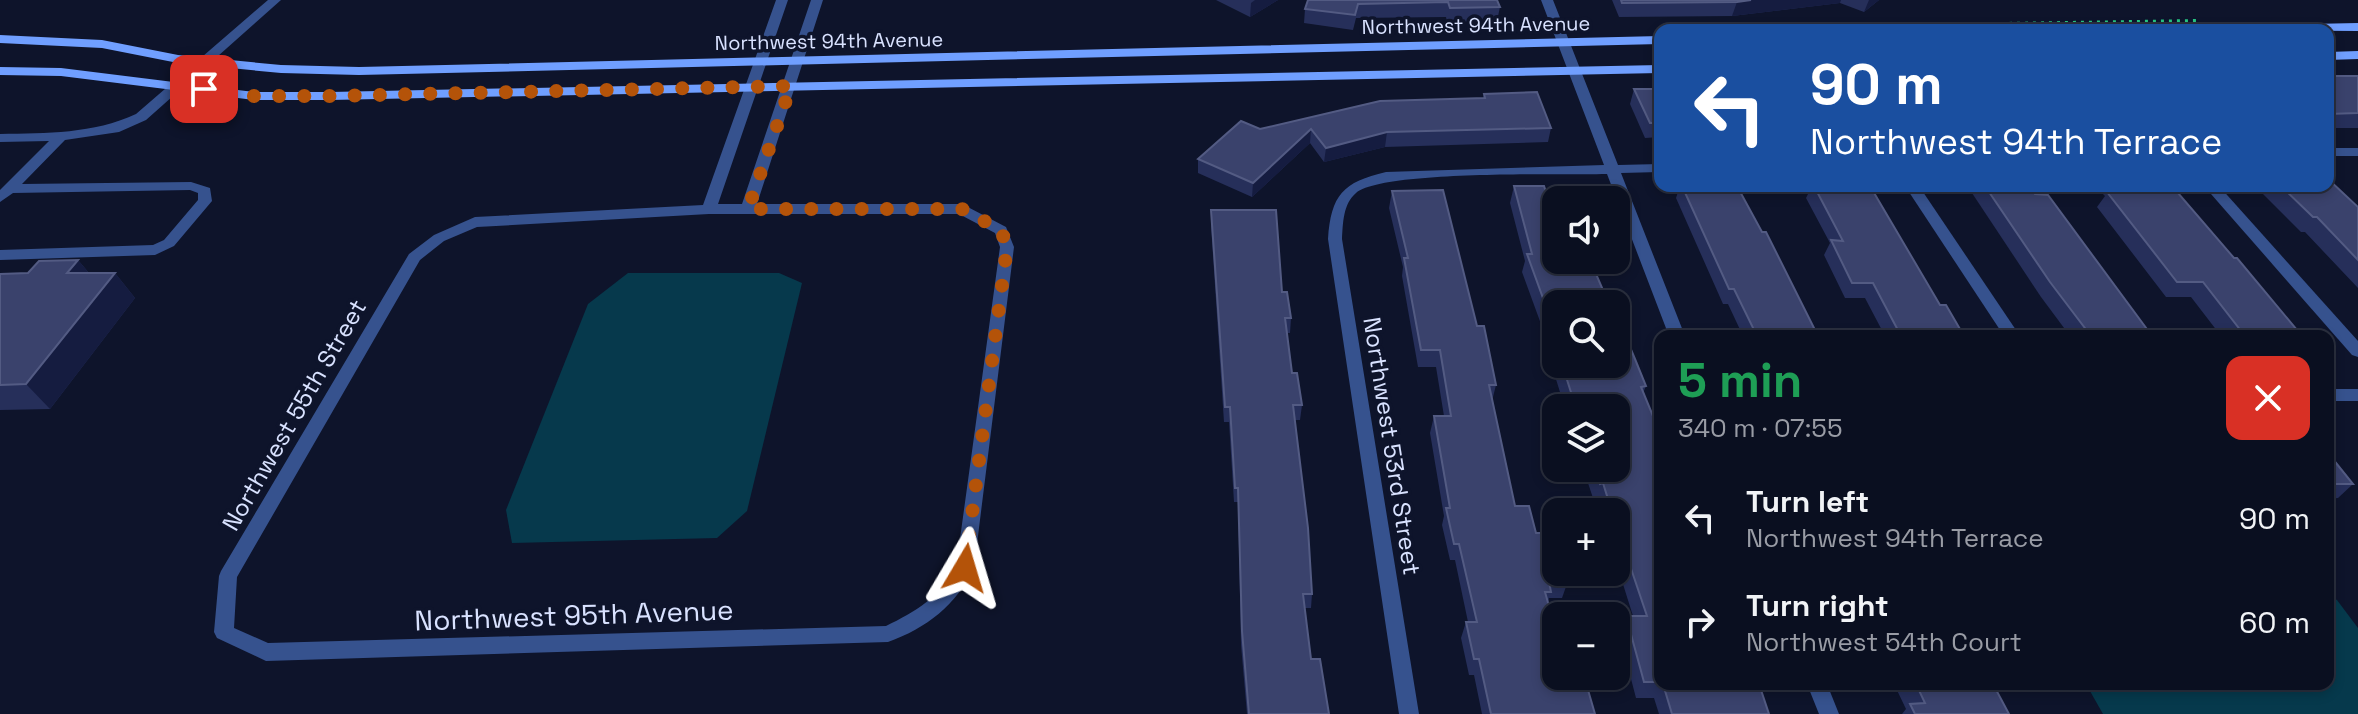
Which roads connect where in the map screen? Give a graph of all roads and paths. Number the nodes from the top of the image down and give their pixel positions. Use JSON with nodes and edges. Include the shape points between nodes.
{"nodes":[{"id":1,"x":275,"y":0,"type":"edge"},
{"id":2,"x":782,"y":0,"type":"edge"},
{"id":3,"x":817,"y":0,"type":"edge"},
{"id":4,"x":1547,"y":0,"type":"edge"},
{"id":5,"x":2334,"y":27,"type":"edge"},
{"id":6,"x":2358,"y":27,"type":"edge"},
{"id":7,"x":0,"y":39,"type":"edge"},
{"id":8,"x":1654,"y":40,"type":"edge"},
{"id":9,"x":1564,"y":42,"type":"junction"},
{"id":10,"x":2358,"y":55,"type":"edge"},
{"id":11,"x":2334,"y":56,"type":"edge"},
{"id":12,"x":206,"y":61,"type":"junction"},
{"id":13,"x":798,"y":61,"type":"junction"},
{"id":14,"x":761,"y":62,"type":"junction"},
{"id":15,"x":1654,"y":69,"type":"edge"},
{"id":16,"x":1576,"y":70,"type":"junction"},
{"id":17,"x":0,"y":71,"type":"edge"},
{"id":18,"x":178,"y":86,"type":"junction"},
{"id":19,"x":791,"y":86,"type":"junction"},
{"id":20,"x":753,"y":87,"type":"junction"},
{"id":21,"x":61,"y":137,"type":"junction"},
{"id":22,"x":0,"y":138,"type":"edge"},
{"id":23,"x":2334,"y":152,"type":"edge"},
{"id":24,"x":2358,"y":152,"type":"edge"},
{"id":25,"x":1654,"y":168,"type":"edge"},
{"id":26,"x":1611,"y":169,"type":"junction"},
{"id":27,"x":1916,"y":192,"type":"edge"},
{"id":28,"x":2216,"y":192,"type":"edge"},
{"id":29,"x":4,"y":193,"type":"edge"},
{"id":30,"x":709,"y":209,"type":"junction"},
{"id":31,"x":748,"y":209,"type":"junction"},
{"id":32,"x":982,"y":217,"type":"joint"},
{"id":33,"x":0,"y":255,"type":"edge"},
{"id":34,"x":1675,"y":330,"type":"edge"},
{"id":35,"x":2008,"y":330,"type":"edge"},
{"id":36,"x":2358,"y":351,"type":"edge"},
{"id":37,"x":2334,"y":395,"type":"edge"},
{"id":38,"x":2358,"y":395,"type":"edge"},
{"id":39,"x":224,"y":632,"type":"joint"},
{"id":40,"x":1819,"y":690,"type":"edge"},
{"id":41,"x":1409,"y":714,"type":"edge"},
{"id":42,"x":1829,"y":714,"type":"edge"}],
"edges":[{"from":1,"to":12,"type":"street"},
{"from":2,"to":14,"type":"street"},
{"from":3,"to":13,"type":"street"},
{"from":4,"to":9,"type":"street"},
{"from":5,"to":6,"type":"street"},
{"from":7,"to":12,"type":"street","name":"Northwest 94th Avenue","via":[[102,44]]},
{"from":8,"to":9,"type":"street","name":"Northwest 94th Avenue"},
{"from":9,"to":13,"type":"street","name":"Northwest 94th Avenue"},
{"from":9,"to":16,"type":"street"},
{"from":10,"to":11,"type":"street"},
{"from":12,"to":14,"type":"street","name":"Northwest 94th Avenue","via":[[359,71]]},
{"from":12,"to":18,"type":"street"},
{"from":13,"to":14,"type":"street","name":"Northwest 94th Avenue"},
{"from":13,"to":19,"type":"street"},
{"from":14,"to":20,"type":"street"},
{"from":15,"to":16,"type":"street","name":"Northwest 94th Avenue"},
{"from":16,"to":19,"type":"street","name":"Northwest 94th Avenue"},
{"from":16,"to":26,"type":"street"},
{"from":17,"to":18,"type":"street","name":"Northwest 94th Avenue","via":[[61,72]]},
{"from":18,"to":20,"type":"street","name":"Northwest 94th Avenue","via":[[254,96]]},
{"from":18,"to":21,"type":"street","via":[[141,117],[114,129]]},
{"from":19,"to":20,"type":"street","name":"Northwest 94th Avenue"},
{"from":19,"to":31,"type":"street"},
{"from":20,"to":30,"type":"street"},
{"from":21,"to":22,"type":"street"},
{"from":21,"to":29,"type":"street"},
{"from":23,"to":24,"type":"street"},
{"from":25,"to":26,"type":"street"},
{"from":26,"to":34,"type":"street"},
{"from":26,"to":41,"type":"street","name":"Northwest 53rd Street","via":[[1376,177],[1350,189],[1336,212],[1335,239]]},
{"from":27,"to":35,"type":"street"},
{"from":28,"to":36,"type":"street"},
{"from":29,"to":33,"type":"street","via":[[191,186],[205,191],[205,201],[169,243],[155,250]]},
{"from":30,"to":31,"type":"street","name":"Northwest 55th Street"},
{"from":30,"to":39,"type":"street","name":"Northwest 55th Street","via":[[475,222],[439,238],[414,257],[228,576]]},
{"from":31,"to":32,"type":"street","name":"Northwest 55th Street","via":[[962,209]]},
{"from":32,"to":39,"type":"street","name":"Northwest 95th Avenue","via":[[1001,230],[1007,247],[965,568],[956,590],[927,617],[888,634],[266,652]]},
{"from":37,"to":38,"type":"street"},
{"from":40,"to":42,"type":"street"}]}
